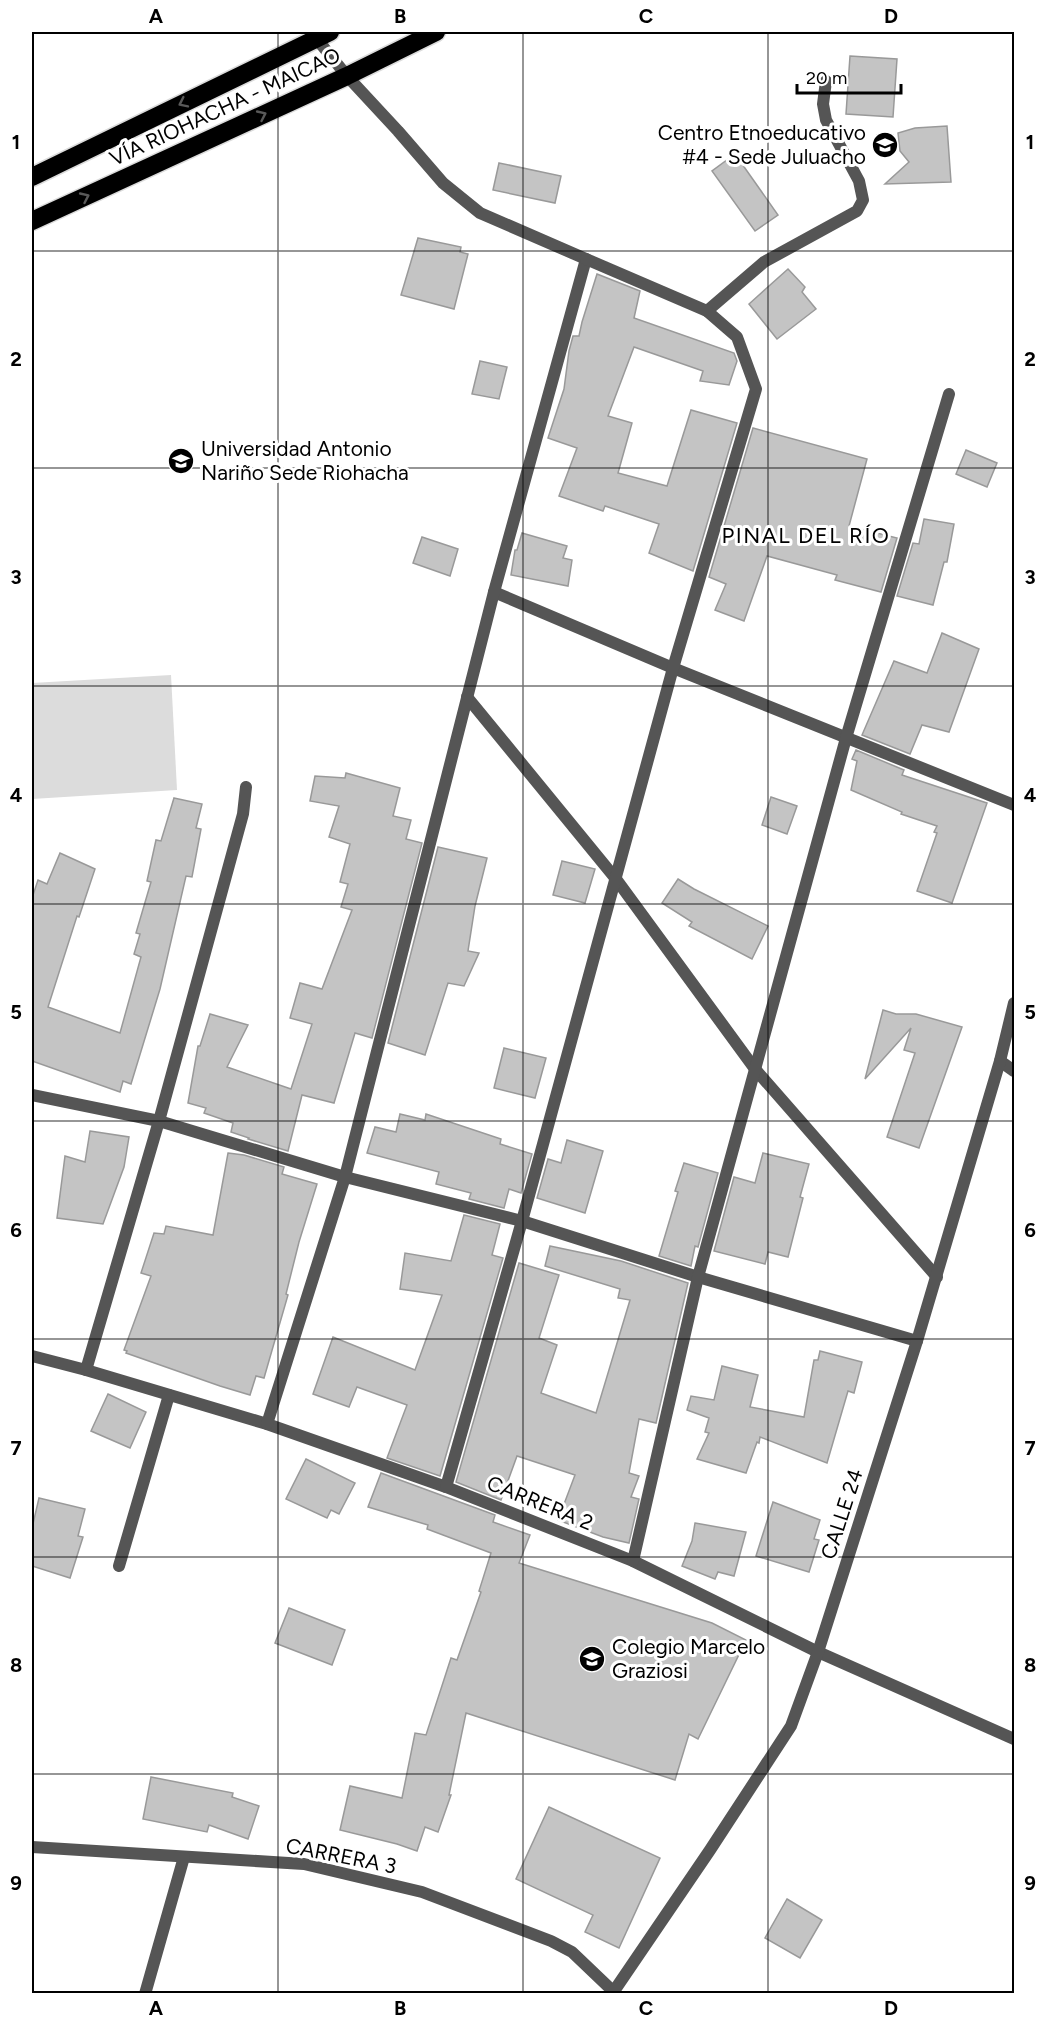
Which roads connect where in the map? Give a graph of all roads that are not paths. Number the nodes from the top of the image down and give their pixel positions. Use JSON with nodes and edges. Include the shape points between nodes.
{"nodes":[{"id":1,"x":436,"y":32,"type":"edge"},
{"id":2,"x":319,"y":34,"type":"edge"},
{"id":3,"x":347,"y":76,"type":"junction"},
{"id":4,"x":826,"y":81,"type":"dead end"},
{"id":5,"x":32,"y":177,"type":"edge"},
{"id":6,"x":32,"y":221,"type":"edge"},
{"id":7,"x":586,"y":259,"type":"junction"},
{"id":8,"x":707,"y":311,"type":"junction"},
{"id":9,"x":949,"y":394,"type":"dead end"},
{"id":10,"x":494,"y":592,"type":"junction"},
{"id":11,"x":673,"y":668,"type":"junction"},
{"id":12,"x":467,"y":697,"type":"junction"},
{"id":13,"x":846,"y":738,"type":"junction"},
{"id":14,"x":246,"y":787,"type":"dead end"},
{"id":15,"x":1014,"y":805,"type":"edge"},
{"id":16,"x":616,"y":879,"type":"junction"},
{"id":17,"x":1014,"y":1003,"type":"edge"},
{"id":18,"x":1000,"y":1061,"type":"junction"},
{"id":19,"x":755,"y":1069,"type":"junction"},
{"id":20,"x":1014,"y":1071,"type":"edge"},
{"id":21,"x":32,"y":1095,"type":"edge"},
{"id":22,"x":159,"y":1121,"type":"junction"},
{"id":23,"x":345,"y":1177,"type":"junction"},
{"id":24,"x":522,"y":1221,"type":"junction"},
{"id":25,"x":698,"y":1277,"type":"junction"},
{"id":26,"x":936,"y":1277,"type":"junction"},
{"id":27,"x":917,"y":1341,"type":"junction"},
{"id":28,"x":32,"y":1356,"type":"edge"},
{"id":29,"x":86,"y":1370,"type":"junction"},
{"id":30,"x":169,"y":1395,"type":"junction"},
{"id":31,"x":267,"y":1424,"type":"junction"},
{"id":32,"x":446,"y":1487,"type":"junction"},
{"id":33,"x":633,"y":1561,"type":"junction"},
{"id":34,"x":119,"y":1566,"type":"dead end"},
{"id":35,"x":818,"y":1652,"type":"junction"},
{"id":36,"x":1014,"y":1739,"type":"edge"},
{"id":37,"x":32,"y":1847,"type":"edge"},
{"id":38,"x":184,"y":1857,"type":"junction"},
{"id":39,"x":614,"y":1993,"type":"edge"},
{"id":40,"x":145,"y":1994,"type":"edge"}],
"edges":[{"from":1,"to":3,"type":"highway","name":"VÍA RIOHACHA - MAICAO"},
{"from":2,"to":3,"type":"street"},
{"from":2,"to":5,"type":"highway","name":"VÍA RIOHACHA - MAICAO","one_way":true},
{"from":6,"to":3,"type":"highway","name":"VÍA RIOHACHA - MAICAO","one_way":true},
{"from":3,"to":7,"type":"street","via":[[443,183],[480,213]]},
{"from":4,"to":8,"type":"street","via":[[826,120],[860,181],[863,200],[857,211],[764,262]]},
{"from":7,"to":8,"type":"street"},
{"from":7,"to":10,"type":"street"},
{"from":8,"to":11,"type":"street","via":[[737,337],[756,389]]},
{"from":9,"to":13,"type":"street"},
{"from":10,"to":11,"type":"street"},
{"from":10,"to":12,"type":"street"},
{"from":11,"to":13,"type":"street"},
{"from":11,"to":16,"type":"street"},
{"from":12,"to":16,"type":"street"},
{"from":12,"to":23,"type":"street"},
{"from":13,"to":15,"type":"street"},
{"from":13,"to":19,"type":"street"},
{"from":14,"to":22,"type":"street","via":[[243,814]]},
{"from":16,"to":19,"type":"street"},
{"from":16,"to":24,"type":"street"},
{"from":17,"to":18,"type":"street","name":"CALLE 24"},
{"from":18,"to":20,"type":"street"},
{"from":18,"to":26,"type":"street","name":"CALLE 24"},
{"from":19,"to":25,"type":"street"},
{"from":19,"to":26,"type":"street"},
{"from":21,"to":22,"type":"street"},
{"from":22,"to":23,"type":"street"},
{"from":22,"to":29,"type":"street"},
{"from":23,"to":24,"type":"street"},
{"from":23,"to":31,"type":"street"},
{"from":24,"to":25,"type":"street"},
{"from":24,"to":32,"type":"street"},
{"from":25,"to":27,"type":"street"},
{"from":25,"to":33,"type":"street"},
{"from":26,"to":27,"type":"street","name":"CALLE 24"},
{"from":27,"to":35,"type":"street","name":"CALLE 24"},
{"from":28,"to":29,"type":"street","name":"CARRERA 2"},
{"from":29,"to":30,"type":"street","name":"CARRERA 2"},
{"from":30,"to":31,"type":"street","name":"CARRERA 2"},
{"from":30,"to":34,"type":"street"},
{"from":31,"to":32,"type":"street","name":"CARRERA 2"},
{"from":32,"to":33,"type":"street","name":"CARRERA 2"},
{"from":33,"to":35,"type":"street","name":"CARRERA 2"},
{"from":35,"to":36,"type":"street","name":"CARRERA 2"},
{"from":35,"to":39,"type":"street","name":"CALLE 24","via":[[792,1726]]},
{"from":37,"to":38,"type":"street","name":"CARRERA 3"},
{"from":38,"to":39,"type":"street","name":"CARRERA 3","via":[[304,1864],[422,1892],[551,1941],[572,1953]]},
{"from":38,"to":40,"type":"street"}]}
